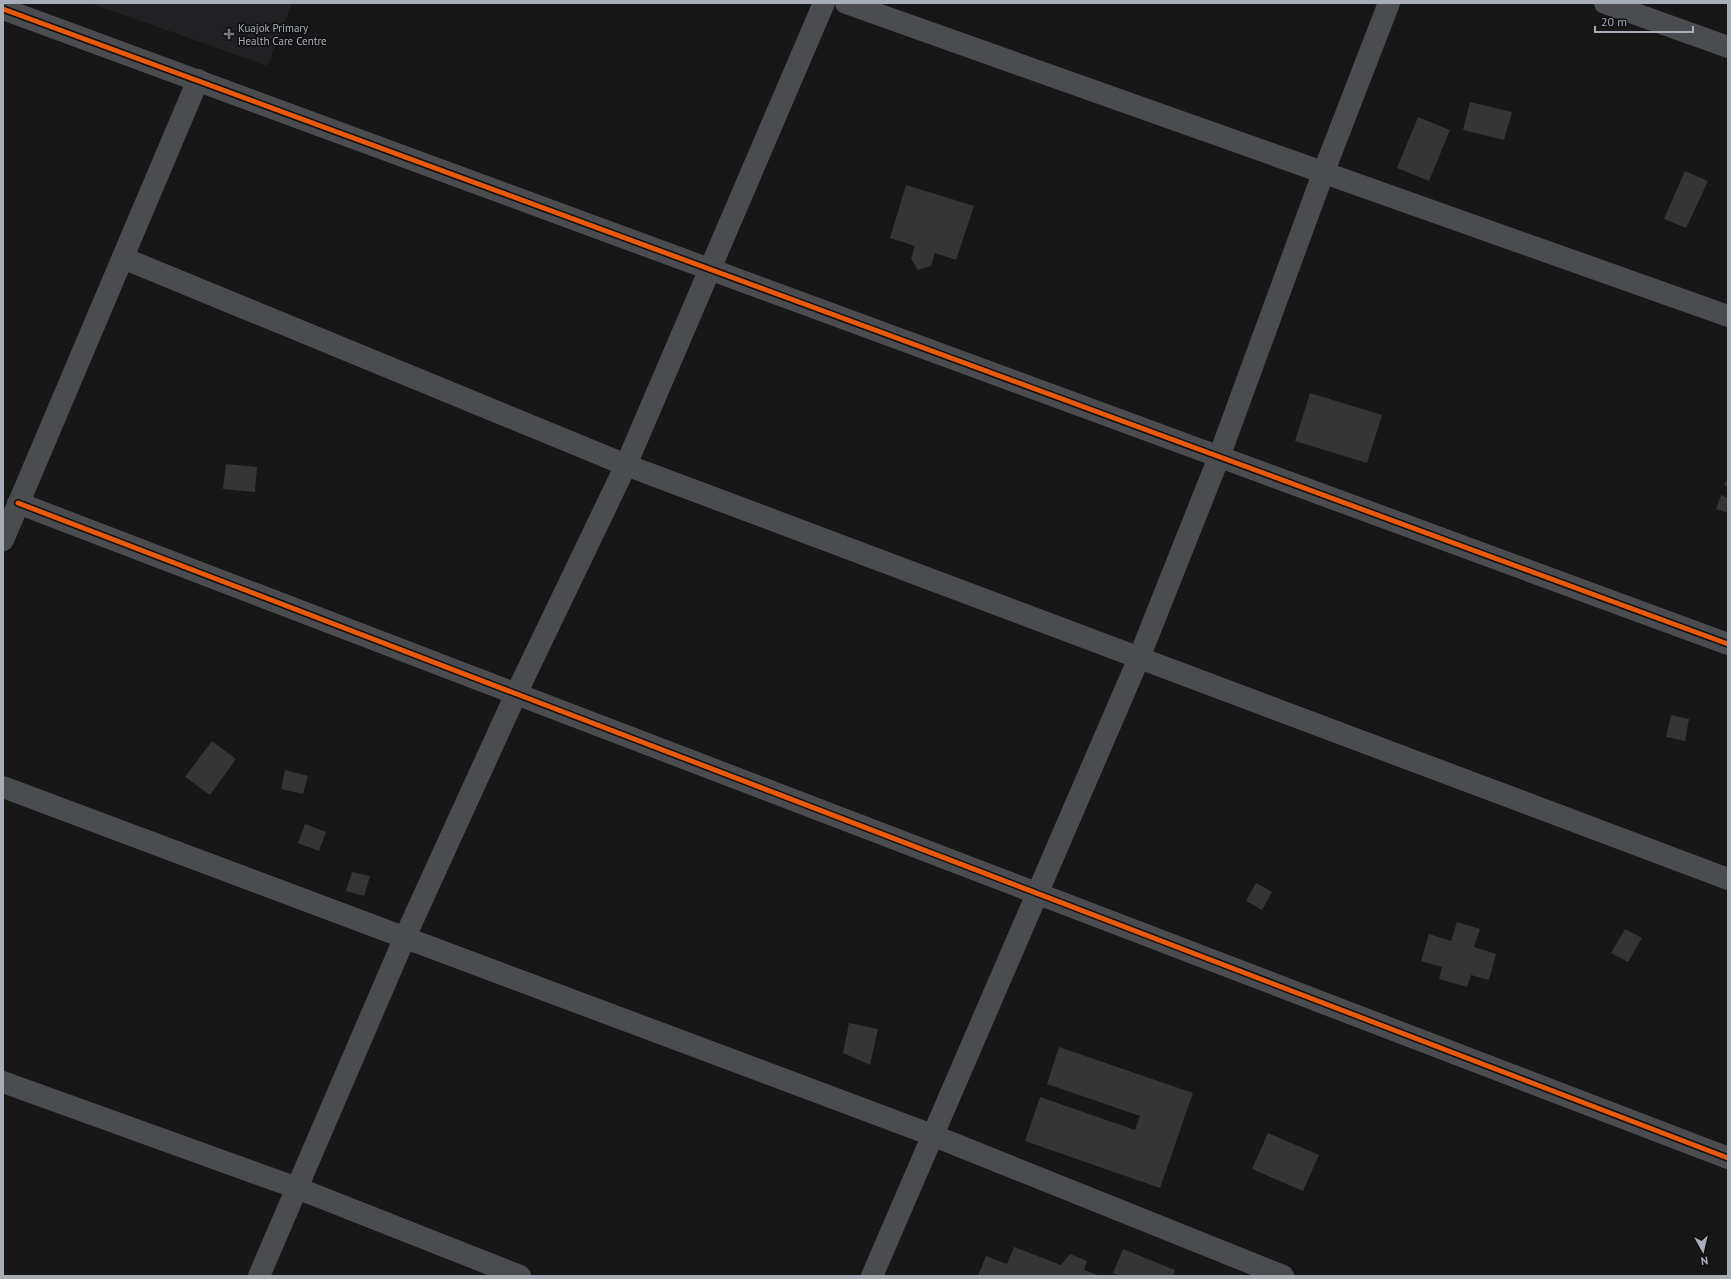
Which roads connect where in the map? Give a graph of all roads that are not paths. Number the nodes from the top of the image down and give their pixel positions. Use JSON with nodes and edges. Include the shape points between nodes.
{"nodes":[{"id":1,"x":824,"y":3,"type":"edge"},
{"id":2,"x":846,"y":3,"type":"edge"},
{"id":3,"x":1389,"y":3,"type":"edge"},
{"id":4,"x":1605,"y":3,"type":"edge"},
{"id":5,"x":3,"y":9,"type":"edge"},
{"id":6,"x":1728,"y":47,"type":"edge"},
{"id":7,"x":198,"y":80,"type":"junction"},
{"id":8,"x":1324,"y":171,"type":"junction"},
{"id":9,"x":122,"y":258,"type":"junction"},
{"id":10,"x":710,"y":269,"type":"junction"},
{"id":11,"x":1728,"y":316,"type":"edge"},
{"id":12,"x":1219,"y":457,"type":"junction"},
{"id":13,"x":626,"y":465,"type":"junction"},
{"id":14,"x":18,"y":503,"type":"junction"},
{"id":15,"x":3,"y":540,"type":"edge"},
{"id":16,"x":1728,"y":644,"type":"edge"},
{"id":17,"x":1139,"y":658,"type":"junction"},
{"id":18,"x":516,"y":694,"type":"junction"},
{"id":19,"x":3,"y":787,"type":"edge"},
{"id":20,"x":1728,"y":879,"type":"edge"},
{"id":21,"x":1038,"y":895,"type":"junction"},
{"id":22,"x":405,"y":937,"type":"junction"},
{"id":23,"x":3,"y":1082,"type":"edge"},
{"id":24,"x":932,"y":1135,"type":"junction"},
{"id":25,"x":1728,"y":1158,"type":"edge"},
{"id":26,"x":297,"y":1188,"type":"junction"},
{"id":27,"x":259,"y":1276,"type":"edge"},
{"id":28,"x":520,"y":1276,"type":"edge"},
{"id":29,"x":872,"y":1276,"type":"edge"},
{"id":30,"x":1283,"y":1276,"type":"edge"}],
"edges":[{"from":1,"to":10,"type":"street"},
{"from":2,"to":8,"type":"street"},
{"from":3,"to":8,"type":"street"},
{"from":4,"to":6,"type":"street"},
{"from":5,"to":7,"type":"street"},
{"from":7,"to":9,"type":"street"},
{"from":7,"to":10,"type":"street"},
{"from":8,"to":11,"type":"street"},
{"from":8,"to":12,"type":"street"},
{"from":9,"to":13,"type":"street"},
{"from":9,"to":14,"type":"street"},
{"from":10,"to":12,"type":"street"},
{"from":10,"to":13,"type":"street"},
{"from":12,"to":16,"type":"street"},
{"from":12,"to":17,"type":"street"},
{"from":13,"to":17,"type":"street"},
{"from":13,"to":18,"type":"street"},
{"from":14,"to":15,"type":"street"},
{"from":14,"to":18,"type":"street"},
{"from":17,"to":20,"type":"street"},
{"from":17,"to":21,"type":"street"},
{"from":18,"to":21,"type":"street"},
{"from":18,"to":22,"type":"street"},
{"from":19,"to":22,"type":"street"},
{"from":21,"to":24,"type":"street"},
{"from":21,"to":25,"type":"street"},
{"from":22,"to":24,"type":"street"},
{"from":22,"to":26,"type":"street"},
{"from":23,"to":26,"type":"street"},
{"from":24,"to":29,"type":"street"},
{"from":24,"to":30,"type":"street"},
{"from":26,"to":27,"type":"street"},
{"from":26,"to":28,"type":"street"}]}
